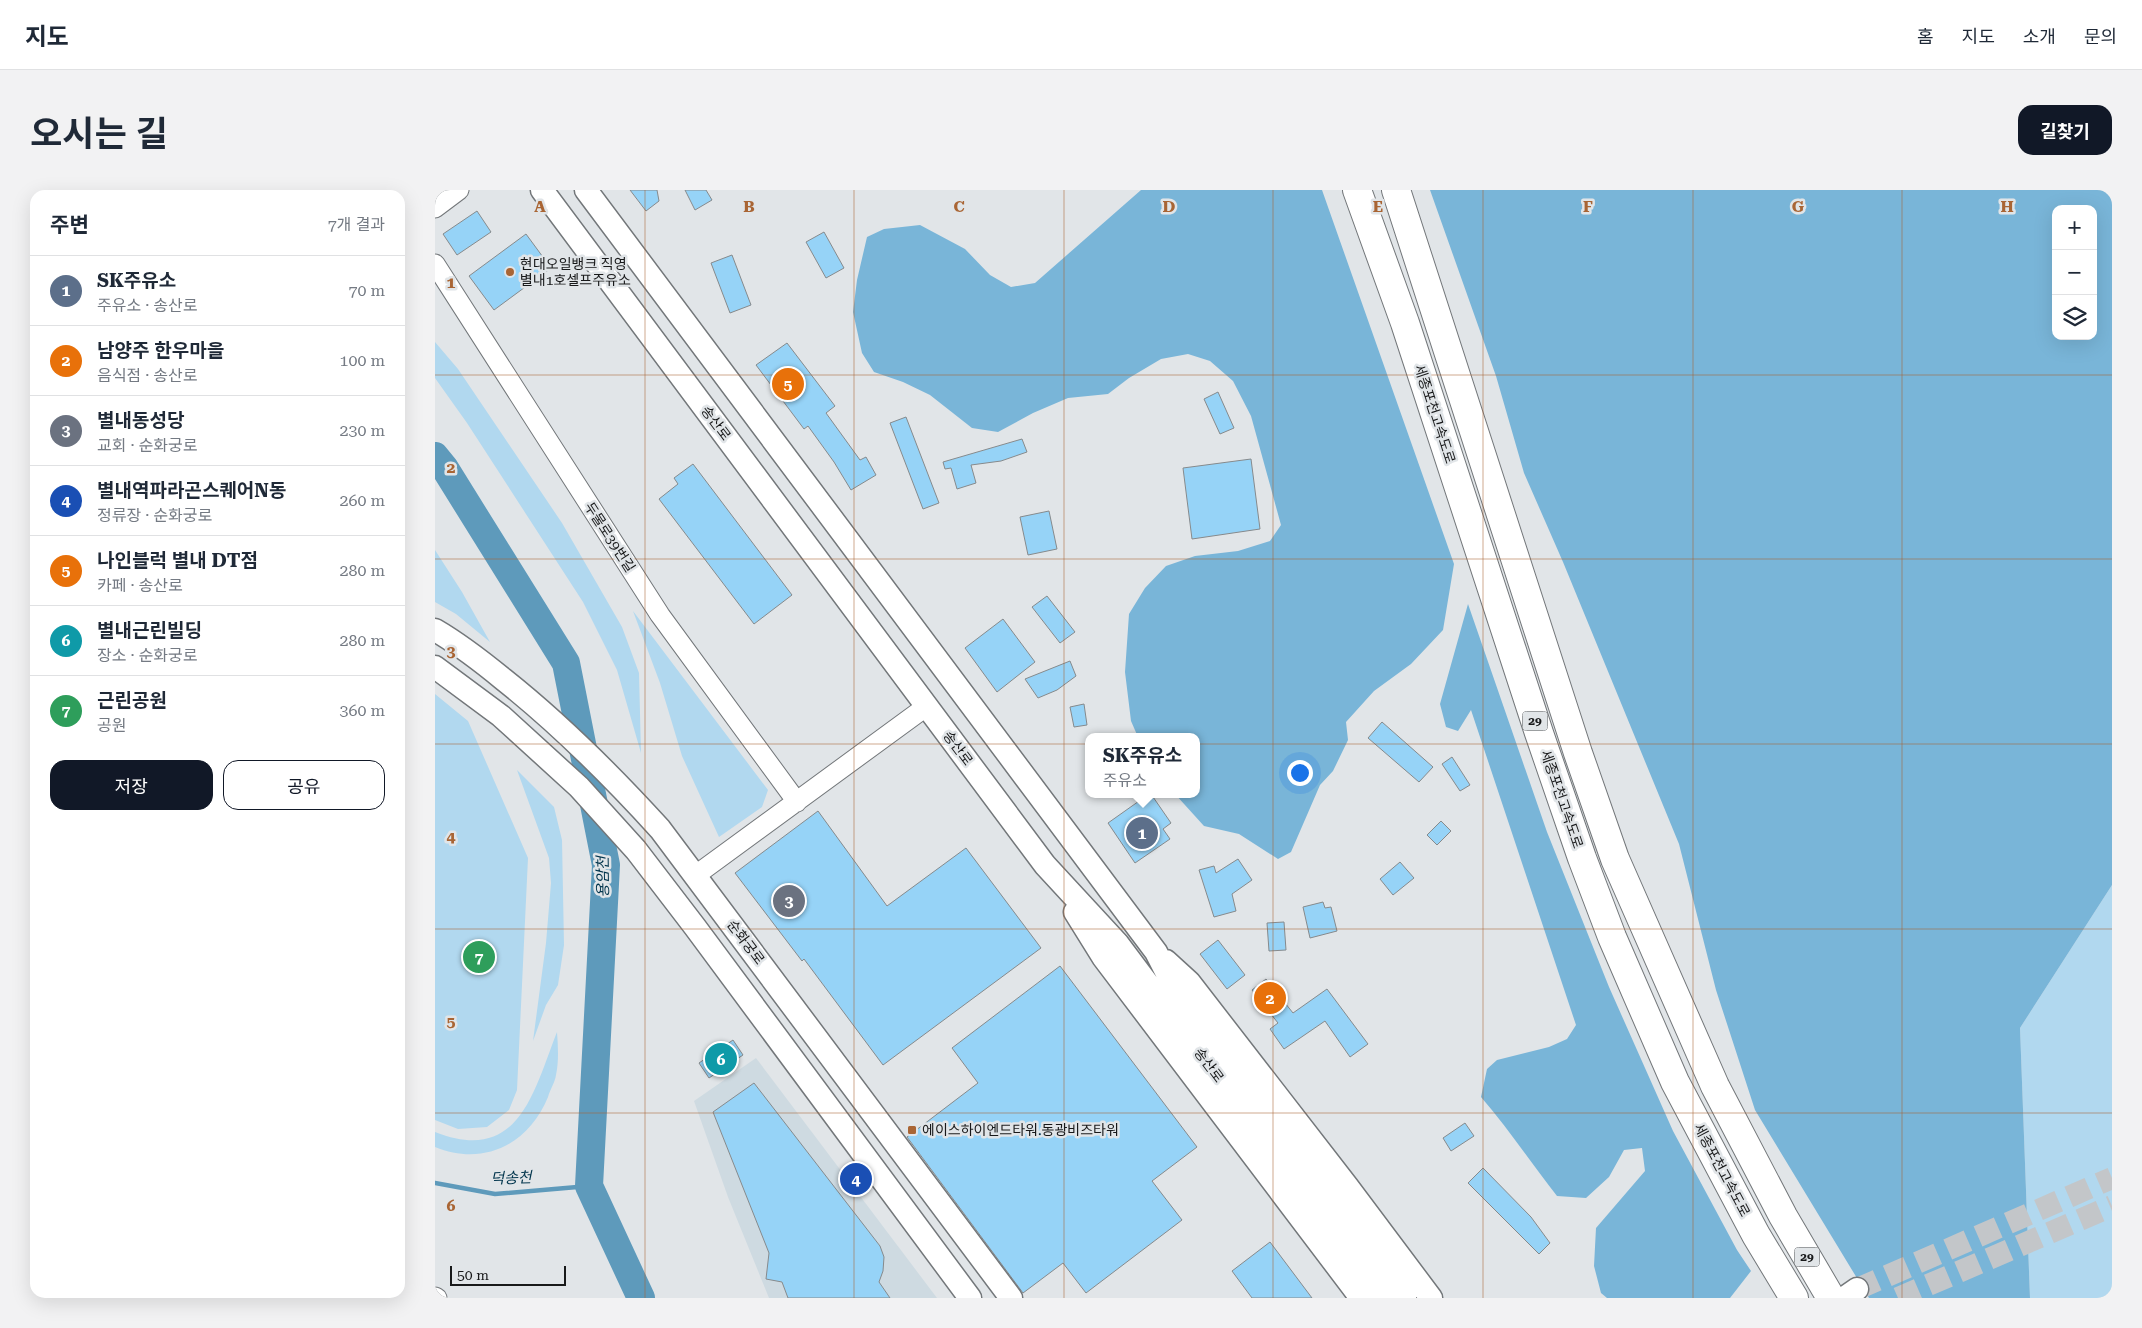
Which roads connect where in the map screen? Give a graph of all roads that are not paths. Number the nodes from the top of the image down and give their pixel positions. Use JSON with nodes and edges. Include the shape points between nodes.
{"nodes":[{"id":1,"x":459,"y":190,"type":"edge"},
{"id":2,"x":542,"y":190,"type":"edge"},
{"id":3,"x":586,"y":190,"type":"edge"},
{"id":4,"x":1357,"y":190,"type":"edge"},
{"id":5,"x":1396,"y":190,"type":"edge"},
{"id":6,"x":435,"y":208,"type":"edge"},
{"id":7,"x":435,"y":264,"type":"edge"},
{"id":8,"x":435,"y":630,"type":"edge"},
{"id":9,"x":435,"y":667,"type":"edge"},
{"id":10,"x":927,"y":706,"type":"junction"},
{"id":11,"x":797,"y":802,"type":"junction"},
{"id":12,"x":1045,"y":865,"type":"junction"},
{"id":13,"x":695,"y":872,"type":"junction"},
{"id":14,"x":1156,"y":952,"type":"junction"},
{"id":15,"x":969,"y":1298,"type":"edge"},
{"id":16,"x":1011,"y":1298,"type":"edge"},
{"id":17,"x":1361,"y":1298,"type":"edge"},
{"id":18,"x":1383,"y":1298,"type":"edge"},
{"id":19,"x":1405,"y":1298,"type":"edge"},
{"id":20,"x":1431,"y":1298,"type":"edge"},
{"id":21,"x":1794,"y":1298,"type":"edge"},
{"id":22,"x":1831,"y":1298,"type":"edge"}],
"edges":[{"from":1,"to":6,"type":"street"},
{"from":2,"to":10,"type":"street","name":"송산로"},
{"from":3,"to":14,"type":"street","name":"송산로"},
{"from":4,"to":21,"type":"highway","name":"세종포천고속도로","number":"29","via":[[1405,323],[1582,858],[1613,937],[1675,1082]]},
{"from":5,"to":22,"type":"highway","number":"29","via":[[1615,859],[1715,1086],[1783,1216]]},
{"from":7,"to":11,"type":"street","name":"두물로39번길","via":[[660,615]]},
{"from":8,"to":13,"type":"street","name":"순화궁로","via":[[547,713],[607,771]]},
{"from":9,"to":15,"type":"street","via":[[501,716],[579,786],[636,850]]},
{"from":10,"to":11,"type":"street"},
{"from":10,"to":12,"type":"street","name":"송산로"},
{"from":11,"to":13,"type":"street"},
{"from":12,"to":17,"type":"street","via":[[1103,957]]},
{"from":12,"to":18,"type":"street","name":"송산로","via":[[1118,944]]},
{"from":13,"to":16,"type":"street","name":"순화궁로"},
{"from":14,"to":19,"type":"street","name":"송산로","via":[[1175,991]]},
{"from":14,"to":20,"type":"street","via":[[1189,982]]}]}
